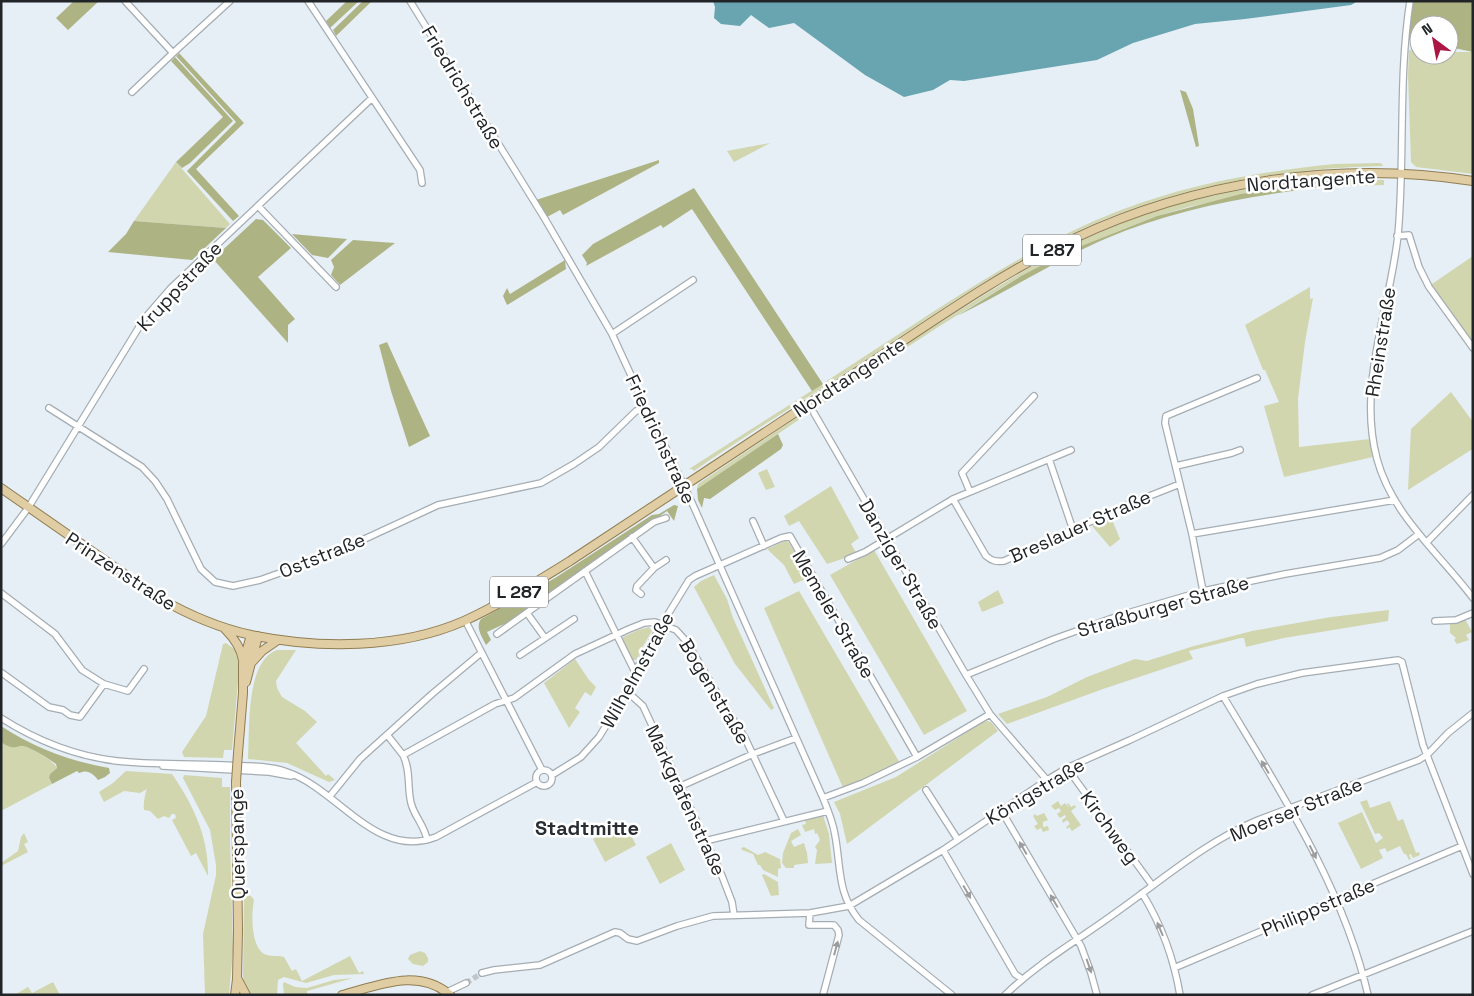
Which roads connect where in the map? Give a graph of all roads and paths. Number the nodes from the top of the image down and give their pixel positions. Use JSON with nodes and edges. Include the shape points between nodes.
{"nodes":[{"id":1,"x":126,"y":1,"type":"edge"},
{"id":2,"x":230,"y":1,"type":"edge"},
{"id":3,"x":308,"y":1,"type":"edge"},
{"id":4,"x":410,"y":1,"type":"edge"},
{"id":5,"x":1410,"y":1,"type":"edge"},
{"id":6,"x":173,"y":53,"type":"junction"},
{"id":7,"x":132,"y":92,"type":"dead end"},
{"id":8,"x":372,"y":98,"type":"junction"},
{"id":9,"x":1402,"y":175,"type":"junction"},
{"id":10,"x":1473,"y":181,"type":"edge"},
{"id":11,"x":422,"y":183,"type":"dead end"},
{"id":12,"x":258,"y":206,"type":"junction"},
{"id":13,"x":1397,"y":236,"type":"junction"},
{"id":14,"x":693,"y":280,"type":"dead end"},
{"id":15,"x":336,"y":287,"type":"dead end"},
{"id":16,"x":612,"y":334,"type":"junction"},
{"id":17,"x":1473,"y":348,"type":"edge"},
{"id":18,"x":1257,"y":378,"type":"dead end"},
{"id":19,"x":1034,"y":396,"type":"dead end"},
{"id":20,"x":49,"y":408,"type":"dead end"},
{"id":21,"x":645,"y":412,"type":"junction"},
{"id":22,"x":814,"y":413,"type":"dead end"},
{"id":23,"x":79,"y":426,"type":"junction"},
{"id":24,"x":1071,"y":450,"type":"dead end"},
{"id":25,"x":1240,"y":450,"type":"dead end"},
{"id":26,"x":1049,"y":459,"type":"junction"},
{"id":27,"x":1176,"y":466,"type":"junction"},
{"id":28,"x":1180,"y":484,"type":"junction"},
{"id":29,"x":684,"y":487,"type":"junction"},
{"id":30,"x":1,"y":488,"type":"edge"},
{"id":31,"x":970,"y":492,"type":"junction"},
{"id":32,"x":1473,"y":495,"type":"edge"},
{"id":33,"x":953,"y":499,"type":"junction"},
{"id":34,"x":1395,"y":500,"type":"junction"},
{"id":35,"x":28,"y":508,"type":"junction"},
{"id":36,"x":666,"y":518,"type":"dead end"},
{"id":37,"x":753,"y":521,"type":"dead end"},
{"id":38,"x":1073,"y":530,"type":"junction"},
{"id":39,"x":1192,"y":534,"type":"junction"},
{"id":40,"x":1419,"y":534,"type":"junction"},
{"id":41,"x":632,"y":537,"type":"junction"},
{"id":42,"x":887,"y":539,"type":"junction"},
{"id":43,"x":1427,"y":542,"type":"junction"},
{"id":44,"x":1,"y":544,"type":"edge"},
{"id":45,"x":764,"y":546,"type":"junction"},
{"id":46,"x":666,"y":560,"type":"dead end"},
{"id":47,"x":848,"y":560,"type":"dead end"},
{"id":48,"x":719,"y":566,"type":"junction"},
{"id":49,"x":654,"y":568,"type":"junction"},
{"id":50,"x":584,"y":571,"type":"junction"},
{"id":51,"x":1203,"y":591,"type":"junction"},
{"id":52,"x":1,"y":593,"type":"edge"},
{"id":53,"x":642,"y":594,"type":"dead end"},
{"id":54,"x":1473,"y":598,"type":"edge"},
{"id":55,"x":527,"y":613,"type":"junction"},
{"id":56,"x":1473,"y":613,"type":"edge"},
{"id":57,"x":574,"y":619,"type":"dead end"},
{"id":58,"x":465,"y":620,"type":"junction"},
{"id":59,"x":1436,"y":621,"type":"dead end"},
{"id":60,"x":662,"y":624,"type":"junction"},
{"id":61,"x":224,"y":628,"type":"junction"},
{"id":62,"x":497,"y":634,"type":"dead end"},
{"id":63,"x":616,"y":634,"type":"junction"},
{"id":64,"x":254,"y":636,"type":"junction"},
{"id":65,"x":544,"y":638,"type":"junction"},
{"id":66,"x":278,"y":640,"type":"junction"},
{"id":67,"x":481,"y":653,"type":"junction"},
{"id":68,"x":520,"y":656,"type":"dead end"},
{"id":69,"x":247,"y":664,"type":"junction"},
{"id":70,"x":144,"y":669,"type":"dead end"},
{"id":71,"x":634,"y":672,"type":"junction"},
{"id":72,"x":2,"y":673,"type":"edge"},
{"id":73,"x":966,"y":675,"type":"junction"},
{"id":74,"x":104,"y":684,"type":"junction"},
{"id":75,"x":626,"y":693,"type":"junction"},
{"id":76,"x":1223,"y":696,"type":"junction"},
{"id":77,"x":505,"y":701,"type":"junction"},
{"id":78,"x":1473,"y":713,"type":"edge"},
{"id":79,"x":990,"y":714,"type":"junction"},
{"id":80,"x":1,"y":718,"type":"edge"},
{"id":81,"x":388,"y":736,"type":"junction"},
{"id":82,"x":796,"y":738,"type":"junction"},
{"id":83,"x":753,"y":754,"type":"junction"},
{"id":84,"x":1428,"y":754,"type":"junction"},
{"id":85,"x":403,"y":755,"type":"junction"},
{"id":86,"x":917,"y":758,"type":"junction"},
{"id":87,"x":1067,"y":768,"type":"junction"},
{"id":88,"x":542,"y":770,"type":"junction"},
{"id":89,"x":552,"y":775,"type":"junction"},
{"id":90,"x":1046,"y":780,"type":"junction"},
{"id":91,"x":537,"y":782,"type":"junction"},
{"id":92,"x":681,"y":786,"type":"junction"},
{"id":93,"x":926,"y":790,"type":"dead end"},
{"id":94,"x":330,"y":796,"type":"junction"},
{"id":95,"x":823,"y":798,"type":"junction"},
{"id":96,"x":1290,"y":808,"type":"junction"},
{"id":97,"x":1001,"y":810,"type":"junction"},
{"id":98,"x":828,"y":811,"type":"junction"},
{"id":99,"x":784,"y":821,"type":"junction"},
{"id":100,"x":428,"y":840,"type":"junction"},
{"id":101,"x":958,"y":840,"type":"junction"},
{"id":102,"x":706,"y":841,"type":"junction"},
{"id":103,"x":1462,"y":846,"type":"junction"},
{"id":104,"x":943,"y":850,"type":"junction"},
{"id":105,"x":1473,"y":874,"type":"edge"},
{"id":106,"x":1152,"y":885,"type":"junction"},
{"id":107,"x":1142,"y":893,"type":"junction"},
{"id":108,"x":1336,"y":899,"type":"junction"},
{"id":109,"x":849,"y":906,"type":"junction"},
{"id":110,"x":810,"y":913,"type":"junction"},
{"id":111,"x":734,"y":915,"type":"junction"},
{"id":112,"x":1473,"y":931,"type":"edge"},
{"id":113,"x":1077,"y":940,"type":"junction"},
{"id":114,"x":1174,"y":968,"type":"junction"},
{"id":115,"x":486,"y":972,"type":"tunnel mouth"},
{"id":116,"x":1364,"y":974,"type":"junction"},
{"id":117,"x":237,"y":978,"type":"junction"},
{"id":118,"x":1022,"y":979,"type":"junction"},
{"id":119,"x":466,"y":982,"type":"tunnel mouth"},
{"id":120,"x":373,"y":990,"type":"edge"},
{"id":121,"x":446,"y":994,"type":"edge"},
{"id":122,"x":951,"y":994,"type":"edge"},
{"id":123,"x":235,"y":995,"type":"edge"},
{"id":124,"x":246,"y":995,"type":"edge"},
{"id":125,"x":342,"y":995,"type":"edge"},
{"id":126,"x":823,"y":995,"type":"edge"},
{"id":127,"x":1005,"y":995,"type":"edge"},
{"id":128,"x":1010,"y":995,"type":"edge"},
{"id":129,"x":1097,"y":995,"type":"edge"},
{"id":130,"x":1180,"y":995,"type":"edge"},
{"id":131,"x":1312,"y":995,"type":"edge"},
{"id":132,"x":1368,"y":995,"type":"edge"}],
"edges":[{"from":1,"to":6,"type":"street"},
{"from":2,"to":6,"type":"street"},
{"from":3,"to":8,"type":"street"},
{"from":4,"to":16,"type":"street","name":"Friedrichstraße","via":[[550,226]]},
{"from":5,"to":9,"type":"street","name":"Rheinstraße","via":[[1404,72]]},
{"from":6,"to":7,"type":"street"},
{"from":8,"to":11,"type":"street","via":[[420,170]]},
{"from":8,"to":12,"type":"street","name":"Kruppstraße"},
{"from":9,"to":10,"type":"main road","name":"Nordtangente","number":"L 287"},
{"from":9,"to":13,"type":"street","name":"Rheinstraße"},
{"from":9,"to":29,"type":"main road","name":"Nordtangente","number":"L 287","via":[[1317,176],[1255,182],[1183,198],[1098,228],[1051,250],[975,294]]},
{"from":12,"to":15,"type":"street"},
{"from":12,"to":23,"type":"street","name":"Kruppstraße","via":[[170,289],[144,319]]},
{"from":13,"to":17,"type":"street","via":[[1410,235],[1419,267],[1429,287]]},
{"from":13,"to":34,"type":"street","name":"Rheinstraße","via":[[1370,404],[1377,460]]},
{"from":14,"to":16,"type":"street"},
{"from":16,"to":21,"type":"street","name":"Friedrichstraße"},
{"from":18,"to":27,"type":"street","via":[[1166,416]]},
{"from":19,"to":31,"type":"street","via":[[962,473]]},
{"from":20,"to":23,"type":"street","name":"Oststraße"},
{"from":21,"to":23,"type":"street","name":"Oststraße","via":[[636,411],[598,447],[541,482],[438,505],[330,555],[260,580],[233,586],[215,582],[200,569],[165,496],[142,466]]},
{"from":21,"to":29,"type":"street","name":"Friedrichstraße"},
{"from":22,"to":42,"type":"street","name":"Danziger Straße"},
{"from":23,"to":35,"type":"street","name":"Kruppstraße"},
{"from":24,"to":26,"type":"street"},
{"from":25,"to":27,"type":"street"},
{"from":26,"to":31,"type":"street"},
{"from":26,"to":38,"type":"street"},
{"from":27,"to":28,"type":"street"},
{"from":28,"to":38,"type":"street","name":"Breslauer Straße"},
{"from":28,"to":39,"type":"street"},
{"from":29,"to":48,"type":"street","name":"Friedrichstraße"},
{"from":29,"to":58,"type":"main road","name":"Nordtangente","number":"L 287","via":[[570,561]]},
{"from":30,"to":35,"type":"main road","name":"Prinzenstraße"},
{"from":31,"to":33,"type":"street"},
{"from":32,"to":43,"type":"street"},
{"from":33,"to":38,"type":"street","name":"Breslauer Straße","via":[[986,556],[997,562]]},
{"from":33,"to":42,"type":"street"},
{"from":34,"to":39,"type":"street"},
{"from":34,"to":40,"type":"street","name":"Rheinstraße"},
{"from":35,"to":44,"type":"street","name":"Kruppstraße"},
{"from":35,"to":61,"type":"main road","name":"Prinzenstraße","via":[[159,598]]},
{"from":36,"to":41,"type":"street"},
{"from":37,"to":45,"type":"street"},
{"from":39,"to":51,"type":"street"},
{"from":40,"to":43,"type":"street","name":"Rheinstraße"},
{"from":40,"to":51,"type":"street","name":"Straßburger Straße","via":[[1398,550],[1380,558]]},
{"from":41,"to":49,"type":"street"},
{"from":41,"to":50,"type":"street"},
{"from":42,"to":47,"type":"street"},
{"from":42,"to":73,"type":"street","name":"Danziger Straße"},
{"from":43,"to":54,"type":"street","name":"Rheinstraße"},
{"from":45,"to":48,"type":"street","name":"Memeler Straße"},
{"from":45,"to":86,"type":"street","name":"Memeler Straße","via":[[790,536]]},
{"from":46,"to":49,"type":"street"},
{"from":48,"to":60,"type":"street","name":"Wilhelmstraße","via":[[689,580]]},
{"from":48,"to":82,"type":"street","name":"Friedrichstraße"},
{"from":49,"to":53,"type":"street","via":[[637,586],[636,590]]},
{"from":50,"to":55,"type":"street"},
{"from":50,"to":63,"type":"street"},
{"from":51,"to":73,"type":"street","name":"Straßburger Straße","via":[[1054,639]]},
{"from":52,"to":74,"type":"street","via":[[55,634],[82,670]]},
{"from":55,"to":62,"type":"street"},
{"from":55,"to":65,"type":"street"},
{"from":56,"to":59,"type":"street","via":[[1456,620]]},
{"from":57,"to":65,"type":"street"},
{"from":58,"to":66,"type":"main road","name":"Nordtangente","number":"L 287","via":[[371,644]]},
{"from":58,"to":67,"type":"street"},
{"from":60,"to":63,"type":"street","name":"Bogenstraße","via":[[644,623]]},
{"from":60,"to":71,"type":"street","name":"Wilhelmstraße"},
{"from":60,"to":83,"type":"street","name":"Bogenstraße","via":[[683,635]]},
{"from":61,"to":64,"type":"main road","name":"Prinzenstraße"},
{"from":61,"to":69,"type":"main road"},
{"from":63,"to":71,"type":"street"},
{"from":63,"to":77,"type":"street","name":"Bogenstraße","via":[[575,654],[521,694]]},
{"from":64,"to":66,"type":"main road","name":"Nordtangente","number":"L 287"},
{"from":64,"to":69,"type":"main road","name":"Querspange"},
{"from":65,"to":68,"type":"street"},
{"from":66,"to":69,"type":"main road"},
{"from":67,"to":77,"type":"street"},
{"from":67,"to":81,"type":"street"},
{"from":69,"to":117,"type":"main road","name":"Querspange","bridge":true,"via":[[236,782]]},
{"from":70,"to":74,"type":"street","via":[[128,691]]},
{"from":71,"to":75,"type":"street","name":"Wilhelmstraße"},
{"from":72,"to":74,"type":"street","via":[[49,707],[80,718]]},
{"from":73,"to":79,"type":"street","name":"Danziger Straße"},
{"from":75,"to":89,"type":"street","name":"Wilhelmstraße","via":[[588,751]]},
{"from":75,"to":92,"type":"street","name":"Markgrafenstraße","via":[[643,706]]},
{"from":76,"to":84,"type":"street","name":"Königstraße","via":[[1302,673],[1398,660],[1402,662]]},
{"from":76,"to":87,"type":"street","name":"Königstraße"},
{"from":96,"to":76,"type":"street","one_way":true},
{"from":77,"to":85,"type":"street","name":"Bogenstraße"},
{"from":77,"to":88,"type":"street"},
{"from":78,"to":84,"type":"street","name":"Moerser Straße"},
{"from":79,"to":86,"type":"street"},
{"from":79,"to":90,"type":"street","name":"Danziger Straße"},
{"from":80,"to":94,"type":"street","via":[[27,734],[78,754],[107,760],[274,768],[309,782]]},
{"from":81,"to":85,"type":"street"},
{"from":81,"to":94,"type":"street","via":[[360,759]]},
{"from":82,"to":83,"type":"street"},
{"from":82,"to":95,"type":"street","name":"Friedrichstraße"},
{"from":83,"to":92,"type":"street"},
{"from":83,"to":99,"type":"street","name":"Bogenstraße"},
{"from":84,"to":96,"type":"street","name":"Moerser Straße"},
{"from":84,"to":103,"type":"street"},
{"from":85,"to":100,"type":"street","via":[[409,771],[411,803]]},
{"from":86,"to":95,"type":"street"},
{"from":87,"to":90,"type":"street","name":"Königstraße"},
{"from":87,"to":106,"type":"street","name":"Kirchweg"},
{"from":88,"to":89,"type":"street","via":[[548,770]]},
{"from":88,"to":91,"type":"street","via":[[536,775]]},
{"from":89,"to":91,"type":"street","via":[[548,786]]},
{"from":90,"to":97,"type":"street","name":"Königstraße"},
{"from":91,"to":100,"type":"street"},
{"from":92,"to":102,"type":"street","name":"Markgrafenstraße"},
{"from":93,"to":101,"type":"street"},
{"from":94,"to":100,"type":"street","via":[[383,835],[403,841]]},
{"from":95,"to":98,"type":"street","name":"Friedrichstraße"},
{"from":96,"to":106,"type":"street","name":"Moerser Straße","via":[[1236,831]]},
{"from":96,"to":108,"type":"street","one_way":true},
{"from":97,"to":101,"type":"street","name":"Königstraße"},
{"from":113,"to":97,"type":"street","one_way":true},
{"from":98,"to":99,"type":"street"},
{"from":98,"to":109,"type":"street","name":"Friedrichstraße","via":[[842,887]]},
{"from":99,"to":102,"type":"street"},
{"from":101,"to":104,"type":"street","name":"Königstraße"},
{"from":102,"to":111,"type":"street","name":"Markgrafenstraße","via":[[728,890]]},
{"from":103,"to":105,"type":"street"},
{"from":103,"to":108,"type":"street","name":"Philippstraße"},
{"from":104,"to":109,"type":"street","name":"Königstraße"},
{"from":104,"to":118,"type":"street","one_way":true,"via":[[1015,974]]},
{"from":106,"to":107,"type":"street","name":"Moerser Straße"},
{"from":107,"to":113,"type":"street","name":"Moerser Straße"},
{"from":114,"to":107,"type":"street","one_way":true,"via":[[1156,919]]},
{"from":108,"to":114,"type":"street","name":"Philippstraße"},
{"from":108,"to":116,"type":"street"},
{"from":109,"to":110,"type":"street","name":"Königstraße"},
{"from":109,"to":122,"type":"street","via":[[859,920]]},
{"from":110,"to":111,"type":"street","name":"Königstraße"},
{"from":126,"to":110,"type":"street","one_way":true,"via":[[839,935],[834,925],[809,925]]},
{"from":111,"to":115,"type":"street","name":"Königstraße","via":[[697,920],[637,941],[615,932],[540,965]]},
{"from":112,"to":116,"type":"street"},
{"from":113,"to":118,"type":"street","name":"Moerser Straße"},
{"from":113,"to":129,"type":"street","one_way":true,"via":[[1087,960]]},
{"from":114,"to":130,"type":"street"},
{"from":116,"to":131,"type":"street"},
{"from":116,"to":132,"type":"street"},
{"from":117,"to":123,"type":"main road","name":"Querspange"},
{"from":117,"to":124,"type":"main road"},
{"from":118,"to":127,"type":"street","name":"Moerser Straße"},
{"from":118,"to":128,"type":"street","name":"Moerser Straße"},
{"from":119,"to":121,"type":"street"},
{"from":120,"to":121,"type":"main road","via":[[389,982],[413,980],[434,985]]},
{"from":120,"to":125,"type":"main road"}]}
